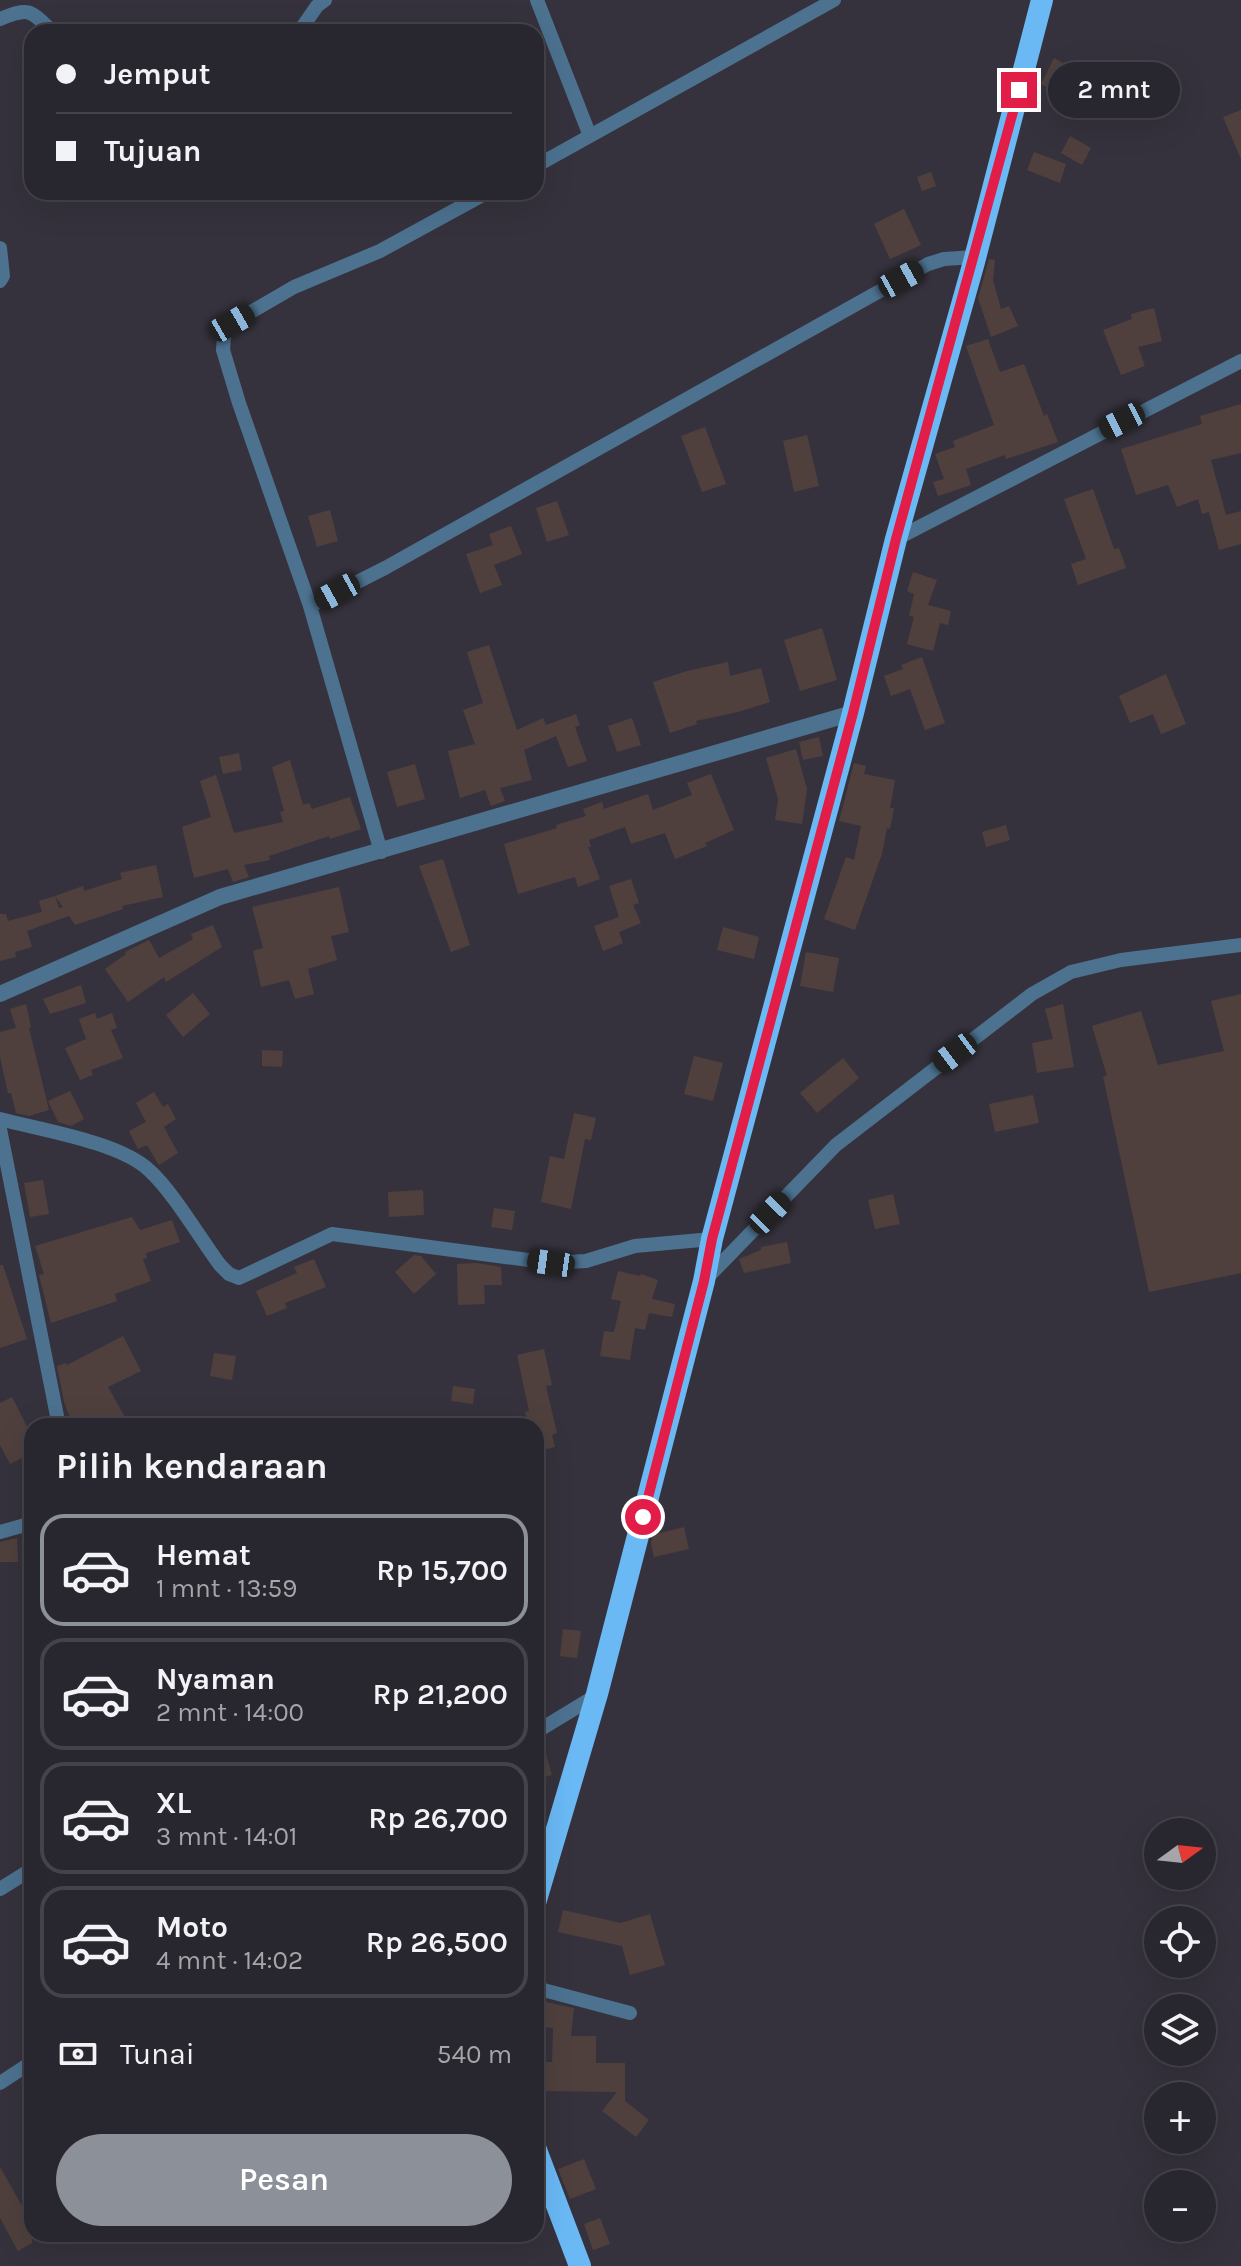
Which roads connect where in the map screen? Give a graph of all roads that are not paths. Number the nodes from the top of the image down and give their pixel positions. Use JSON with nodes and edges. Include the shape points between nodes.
{"nodes":[{"id":1,"x":325,"y":0,"type":"edge"},
{"id":2,"x":537,"y":0,"type":"edge"},
{"id":3,"x":834,"y":0,"type":"edge"},
{"id":4,"x":1042,"y":0,"type":"edge"},
{"id":5,"x":0,"y":19,"type":"edge"},
{"id":6,"x":45,"y":24,"type":"edge"},
{"id":7,"x":305,"y":24,"type":"edge"},
{"id":8,"x":590,"y":136,"type":"junction"},
{"id":9,"x":544,"y":162,"type":"edge"},
{"id":10,"x":473,"y":200,"type":"edge"},
{"id":11,"x":0,"y":248,"type":"edge"},
{"id":12,"x":975,"y":257,"type":"junction"},
{"id":13,"x":0,"y":281,"type":"edge"},
{"id":14,"x":1241,"y":361,"type":"edge"},
{"id":15,"x":896,"y":539,"type":"junction"},
{"id":16,"x":310,"y":606,"type":"junction"},
{"id":17,"x":853,"y":713,"type":"junction"},
{"id":18,"x":381,"y":852,"type":"junction"},
{"id":19,"x":1241,"y":945,"type":"edge"},
{"id":20,"x":0,"y":994,"type":"edge"},
{"id":21,"x":0,"y":1119,"type":"edge"},
{"id":22,"x":0,"y":1129,"type":"edge"},
{"id":23,"x":712,"y":1239,"type":"junction"},
{"id":24,"x":704,"y":1281,"type":"junction"},
{"id":25,"x":57,"y":1418,"type":"edge"},
{"id":26,"x":24,"y":1525,"type":"edge"},
{"id":27,"x":0,"y":1532,"type":"edge"},
{"id":28,"x":597,"y":1694,"type":"junction"},
{"id":29,"x":544,"y":1727,"type":"edge"},
{"id":30,"x":544,"y":1873,"type":"edge"},
{"id":31,"x":24,"y":1874,"type":"edge"},
{"id":32,"x":0,"y":1889,"type":"edge"},
{"id":33,"x":544,"y":1990,"type":"edge"},
{"id":34,"x":630,"y":2013,"type":"dead end"},
{"id":35,"x":24,"y":2067,"type":"edge"},
{"id":36,"x":0,"y":2083,"type":"edge"},
{"id":37,"x":544,"y":2171,"type":"edge"},
{"id":38,"x":580,"y":2264,"type":"edge"}],
"edges":[{"from":1,"to":7,"type":"street"},
{"from":2,"to":8,"type":"street"},
{"from":3,"to":8,"type":"street"},
{"from":4,"to":12,"type":"highway"},
{"from":5,"to":6,"type":"street","via":[[24,9]]},
{"from":8,"to":9,"type":"street"},
{"from":10,"to":16,"type":"street","via":[[380,251],[294,287],[232,323],[224,336],[223,350],[239,403]]},
{"from":11,"to":13,"type":"street"},
{"from":12,"to":15,"type":"highway"},
{"from":12,"to":16,"type":"street","via":[[928,264]]},
{"from":14,"to":15,"type":"street"},
{"from":15,"to":17,"type":"highway"},
{"from":16,"to":18,"type":"street"},
{"from":17,"to":18,"type":"street"},
{"from":17,"to":23,"type":"highway"},
{"from":18,"to":20,"type":"street","via":[[220,897]]},
{"from":19,"to":24,"type":"street","via":[[1121,960],[1071,972],[1032,994],[836,1145]]},
{"from":21,"to":23,"type":"street","via":[[139,1161],[220,1265],[239,1278],[332,1234],[551,1263],[586,1261],[635,1246]]},
{"from":22,"to":25,"type":"street"},
{"from":23,"to":24,"type":"highway"},
{"from":24,"to":28,"type":"highway"},
{"from":26,"to":27,"type":"street"},
{"from":28,"to":29,"type":"street"},
{"from":28,"to":30,"type":"highway"},
{"from":31,"to":32,"type":"street"},
{"from":33,"to":34,"type":"street"},
{"from":35,"to":36,"type":"street"},
{"from":37,"to":38,"type":"highway"}]}
